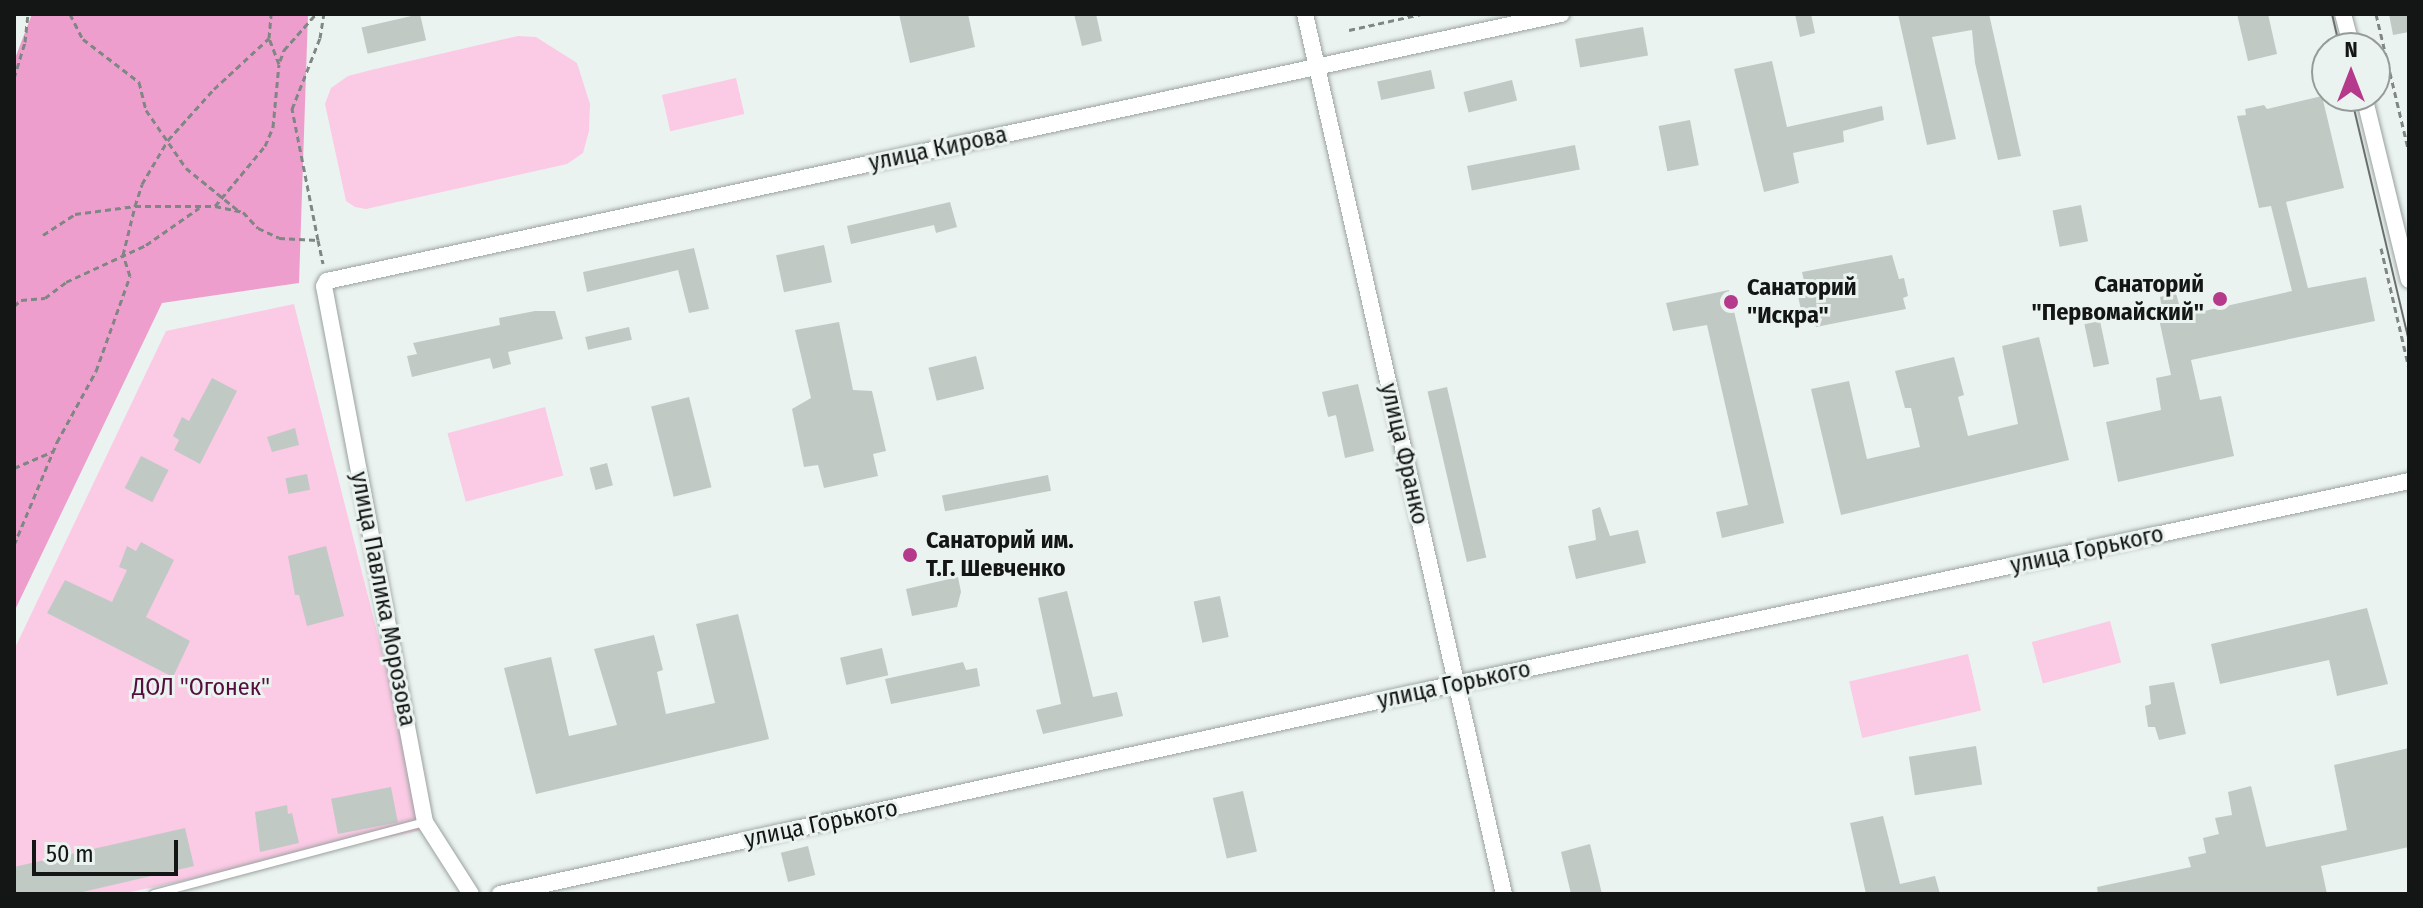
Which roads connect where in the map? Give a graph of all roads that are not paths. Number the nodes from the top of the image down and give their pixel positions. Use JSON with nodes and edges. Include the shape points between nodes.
{"nodes":[{"id":1,"x":1305,"y":14,"type":"edge"},
{"id":2,"x":1561,"y":14,"type":"edge"},
{"id":3,"x":1317,"y":67,"type":"junction"},
{"id":4,"x":2368,"y":112,"type":"edge"},
{"id":5,"x":2409,"y":280,"type":"edge"},
{"id":6,"x":326,"y":287,"type":"joint"},
{"id":7,"x":2409,"y":481,"type":"edge"},
{"id":8,"x":1455,"y":684,"type":"junction"},
{"id":9,"x":425,"y":822,"type":"junction"},
{"id":10,"x":154,"y":894,"type":"edge"},
{"id":11,"x":471,"y":894,"type":"edge"},
{"id":12,"x":500,"y":894,"type":"edge"},
{"id":13,"x":1504,"y":894,"type":"edge"}],
"edges":[{"from":1,"to":3,"type":"street","name":"улица Франко"},
{"from":2,"to":3,"type":"street","name":"улица Кирова"},
{"from":3,"to":6,"type":"street","name":"улица Кирова"},
{"from":3,"to":8,"type":"street","name":"улица Франко"},
{"from":4,"to":5,"type":"street"},
{"from":6,"to":9,"type":"street","name":"улица Павлика Морозова"},
{"from":7,"to":8,"type":"street","name":"улица Горького"},
{"from":8,"to":12,"type":"street","name":"улица Горького"},
{"from":8,"to":13,"type":"street","name":"улица Франко"},
{"from":9,"to":10,"type":"lane"},
{"from":9,"to":11,"type":"street","name":"улица Павлика Морозова"}]}
